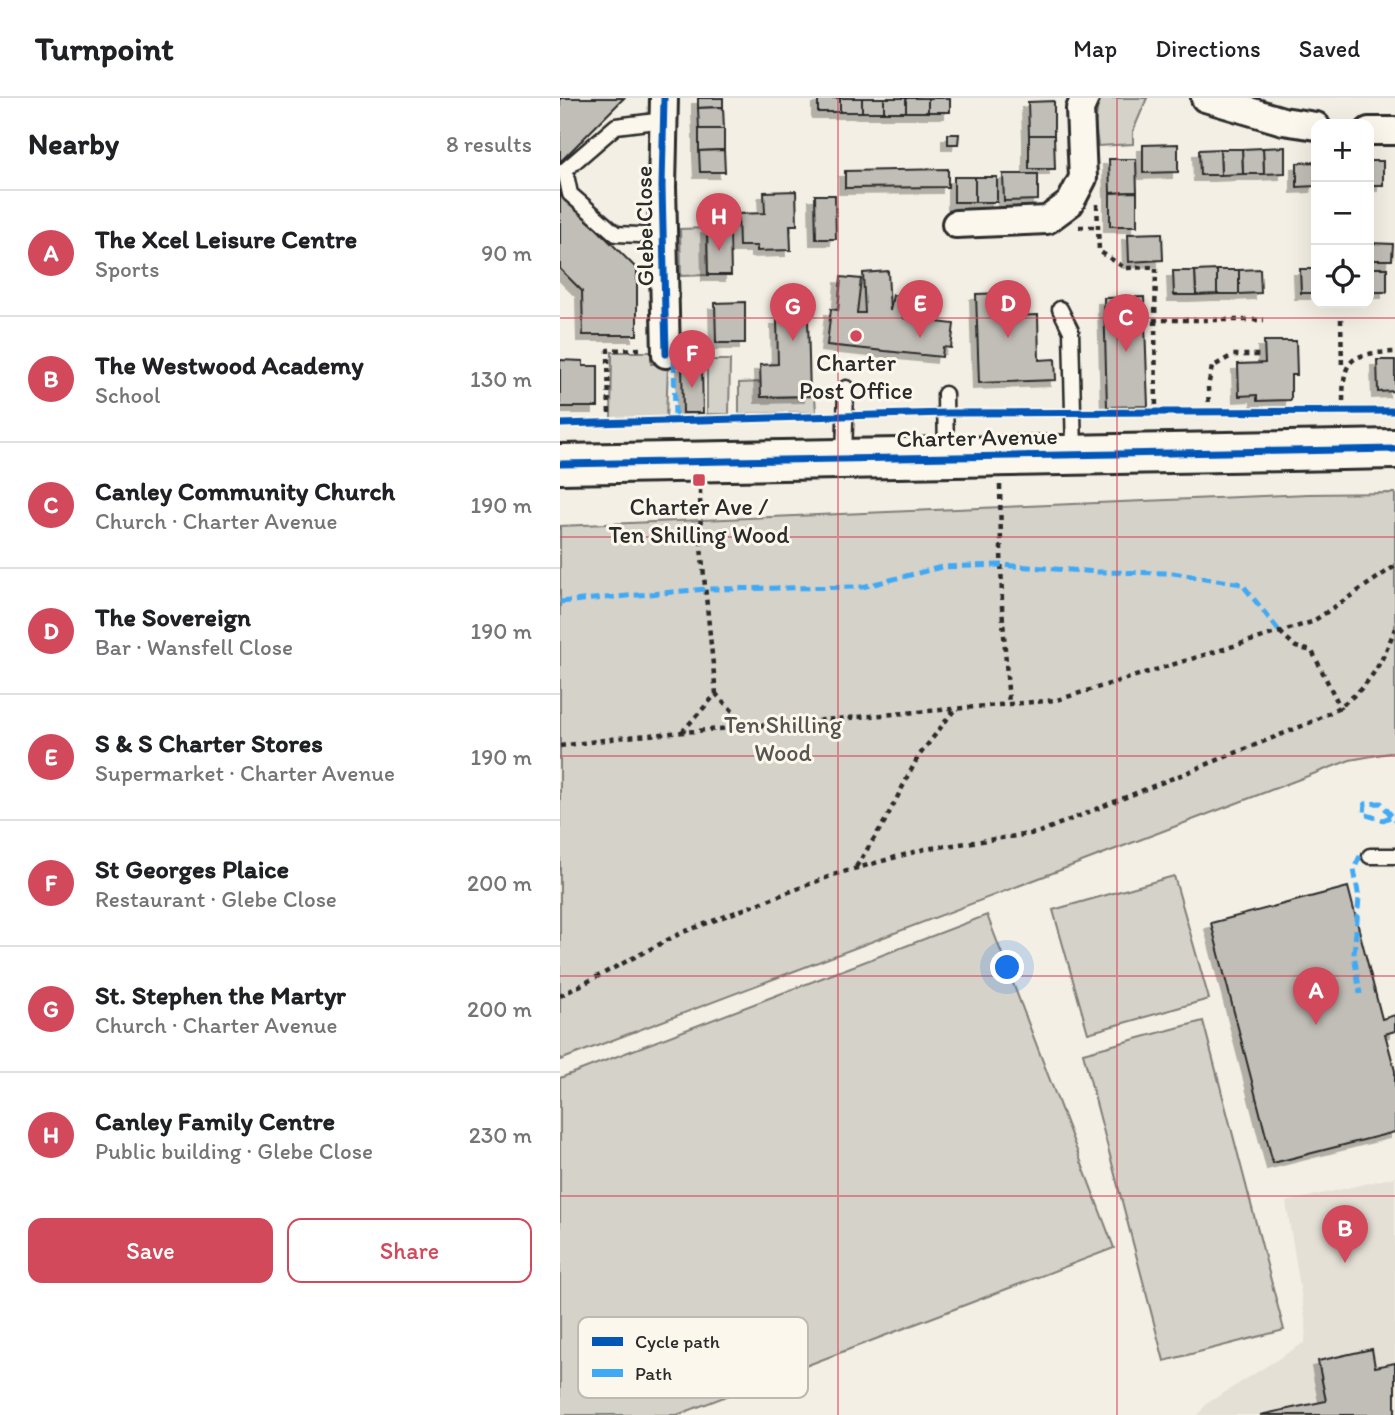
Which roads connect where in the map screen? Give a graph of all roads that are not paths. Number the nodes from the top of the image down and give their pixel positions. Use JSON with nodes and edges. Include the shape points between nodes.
{"nodes":[{"id":1,"x":1085,"y":98,"type":"edge"},
{"id":2,"x":1221,"y":101,"type":"edge"},
{"id":3,"x":664,"y":109,"type":"edge"},
{"id":4,"x":1311,"y":125,"type":"edge"},
{"id":5,"x":1374,"y":131,"type":"edge"},
{"id":6,"x":1395,"y":131,"type":"edge"},
{"id":7,"x":956,"y":224,"type":"dead end"},
{"id":8,"x":663,"y":236,"type":"junction"},
{"id":9,"x":1060,"y":309,"type":"dead end"},
{"id":10,"x":666,"y":351,"type":"road end"},
{"id":11,"x":846,"y":388,"type":"dead end"},
{"id":12,"x":946,"y":394,"type":"dead end"},
{"id":13,"x":1395,"y":449,"type":"edge"},
{"id":14,"x":1074,"y":455,"type":"junction"},
{"id":15,"x":946,"y":457,"type":"junction"},
{"id":16,"x":844,"y":459,"type":"junction"},
{"id":17,"x":560,"y":464,"type":"edge"},
{"id":18,"x":1370,"y":856,"type":"dead end"},
{"id":19,"x":1395,"y":856,"type":"edge"}],
"edges":[{"from":1,"to":7,"type":"street","via":[[1080,109],[1083,178],[1070,203],[1047,220]]},
{"from":2,"to":4,"type":"street"},
{"from":3,"to":8,"type":"street","name":"Glebe Close"},
{"from":3,"to":8,"type":"lane","via":[[616,126],[565,170],[570,194],[616,234]]},
{"from":5,"to":6,"type":"street"},
{"from":8,"to":10,"type":"street","name":"Glebe Close"},
{"from":9,"to":14,"type":"lane","via":[[1070,331]]},
{"from":11,"to":16,"type":"lane"},
{"from":12,"to":15,"type":"lane"},
{"from":13,"to":14,"type":"street","name":"Charter Avenue"},
{"from":14,"to":15,"type":"street","name":"Charter Avenue"},
{"from":15,"to":16,"type":"street","name":"Charter Avenue"},
{"from":16,"to":17,"type":"street","name":"Charter Avenue"},
{"from":18,"to":19,"type":"lane"}]}
